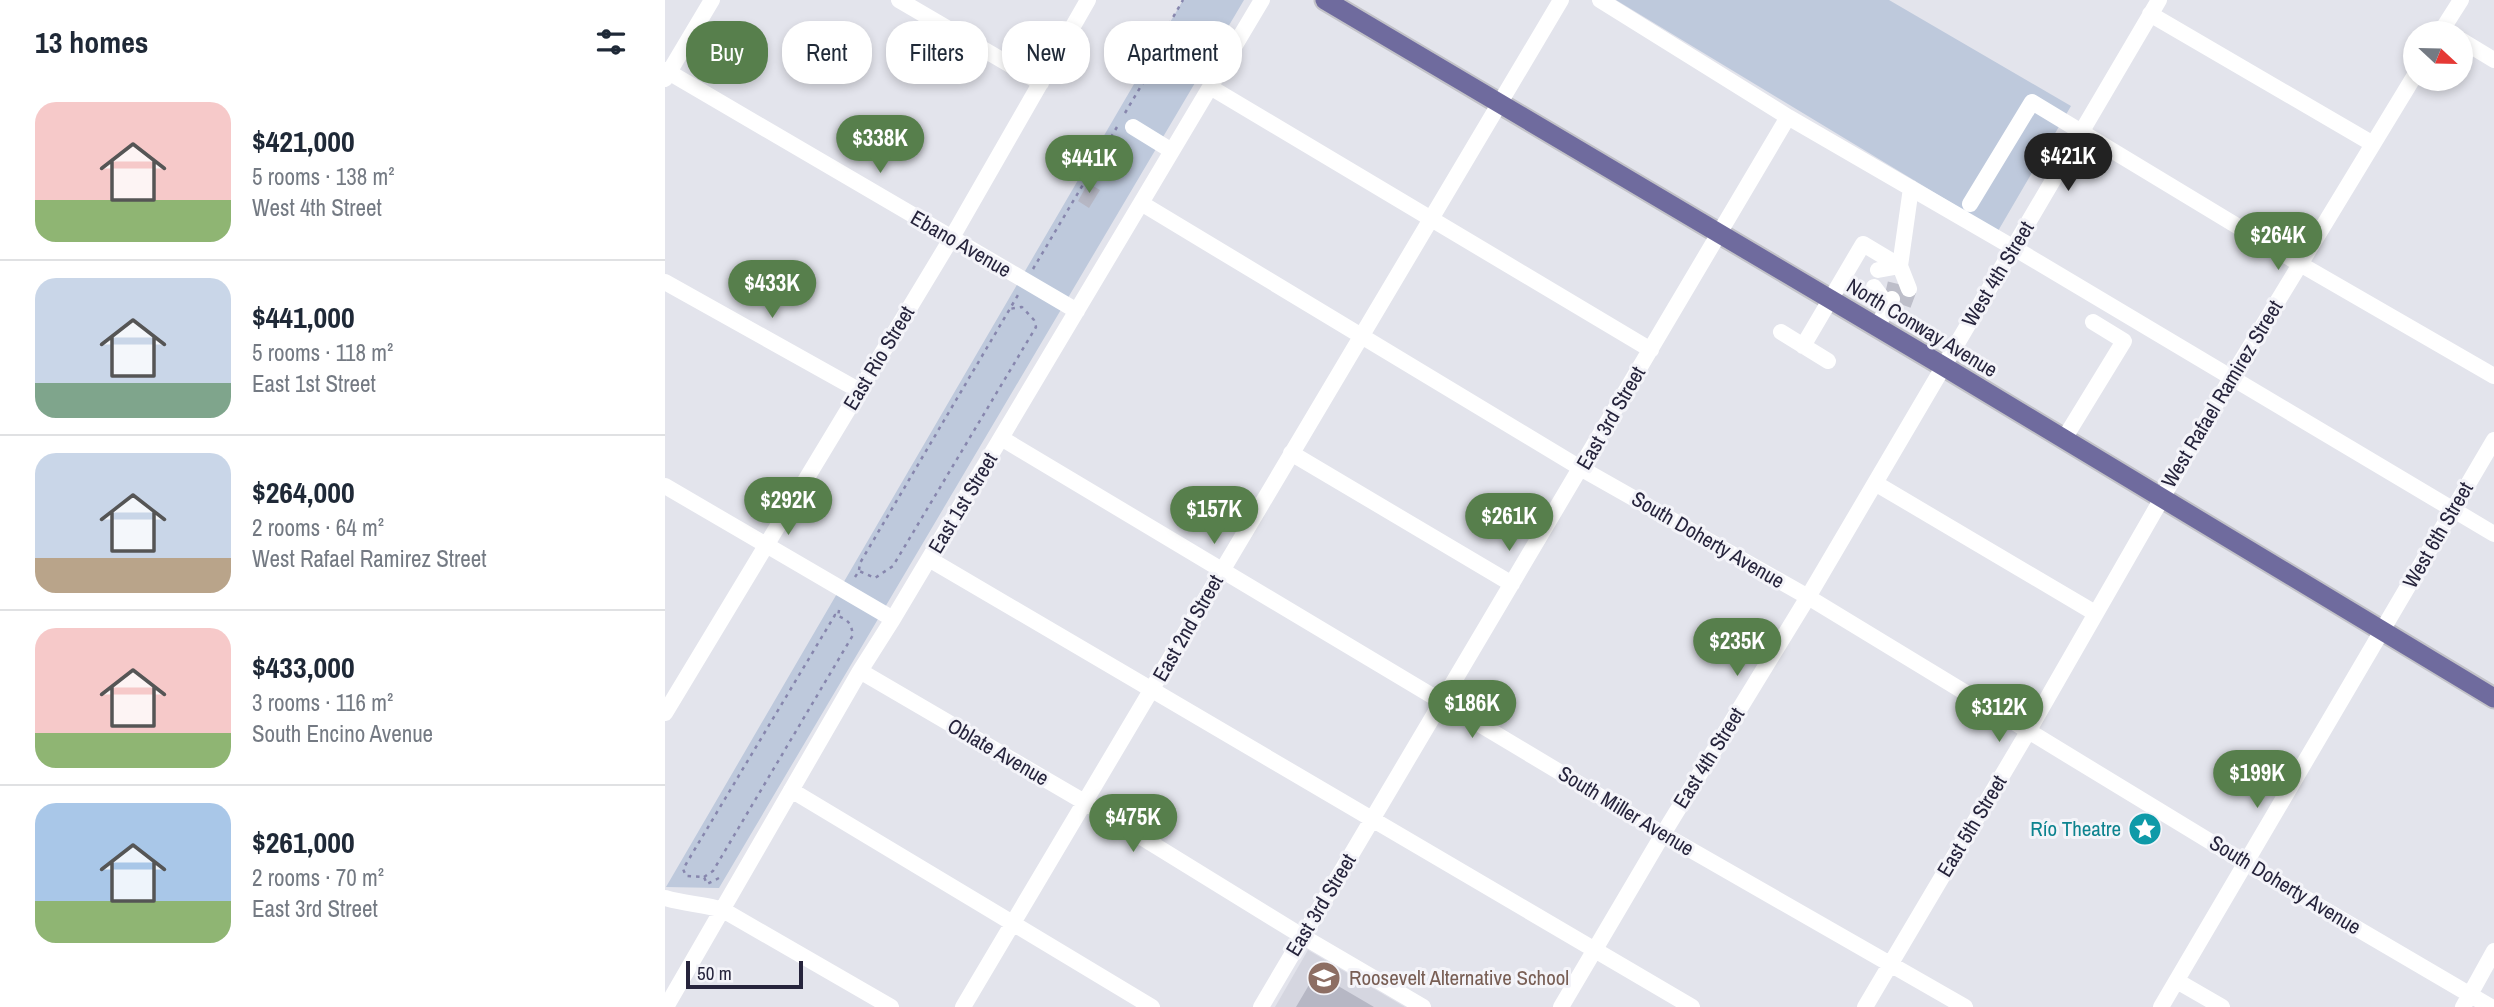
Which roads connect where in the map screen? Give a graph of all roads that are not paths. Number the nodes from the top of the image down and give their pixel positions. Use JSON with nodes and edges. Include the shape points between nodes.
{"nodes":[{"id":1,"x":712,"y":0,"type":"edge"},
{"id":2,"x":899,"y":0,"type":"edge"},
{"id":3,"x":1088,"y":0,"type":"edge"},
{"id":4,"x":1262,"y":0,"type":"edge"},
{"id":5,"x":1325,"y":0,"type":"edge"},
{"id":6,"x":1560,"y":0,"type":"edge"},
{"id":7,"x":1600,"y":0,"type":"edge"},
{"id":8,"x":2461,"y":0,"type":"edge"},
{"id":9,"x":2155,"y":7,"type":"edge"},
{"id":10,"x":1076,"y":21,"type":"edge"},
{"id":11,"x":2450,"y":21,"type":"edge"},
{"id":12,"x":2473,"y":47,"type":"edge"},
{"id":13,"x":1002,"y":60,"type":"edge"},
{"id":14,"x":2494,"y":60,"type":"edge"},
{"id":15,"x":666,"y":74,"type":"edge"},
{"id":16,"x":1040,"y":84,"type":"edge"},
{"id":17,"x":1210,"y":87,"type":"junction"},
{"id":18,"x":2405,"y":91,"type":"edge"},
{"id":19,"x":1497,"y":104,"type":"junction"},
{"id":20,"x":1788,"y":117,"type":"junction"},
{"id":21,"x":1133,"y":127,"type":"dead end"},
{"id":22,"x":2082,"y":133,"type":"junction"},
{"id":23,"x":2373,"y":144,"type":"junction"},
{"id":24,"x":1172,"y":151,"type":"junction"},
{"id":25,"x":1911,"y":188,"type":"junction"},
{"id":26,"x":1141,"y":203,"type":"junction"},
{"id":27,"x":1970,"y":204,"type":"dead end"},
{"id":28,"x":1430,"y":219,"type":"junction"},
{"id":29,"x":1719,"y":234,"type":"junction"},
{"id":30,"x":951,"y":239,"type":"junction"},
{"id":31,"x":2014,"y":248,"type":"junction"},
{"id":32,"x":2300,"y":264,"type":"junction"},
{"id":33,"x":1878,"y":270,"type":"dead end"},
{"id":34,"x":1902,"y":279,"type":"junction"},
{"id":35,"x":665,"y":282,"type":"edge"},
{"id":36,"x":1874,"y":287,"type":"dead end"},
{"id":37,"x":1831,"y":300,"type":"junction"},
{"id":38,"x":1077,"y":311,"type":"junction"},
{"id":39,"x":2093,"y":322,"type":"dead end"},
{"id":40,"x":1877,"y":327,"type":"junction"},
{"id":41,"x":1781,"y":332,"type":"dead end"},
{"id":42,"x":1361,"y":335,"type":"junction"},
{"id":43,"x":1803,"y":346,"type":"junction"},
{"id":44,"x":1651,"y":351,"type":"junction"},
{"id":45,"x":1828,"y":361,"type":"dead end"},
{"id":46,"x":1943,"y":366,"type":"junction"},
{"id":47,"x":2494,"y":376,"type":"edge"},
{"id":48,"x":2231,"y":378,"type":"junction"},
{"id":49,"x":860,"y":391,"type":"junction"},
{"id":50,"x":1001,"y":438,"type":"junction"},
{"id":51,"x":2064,"y":439,"type":"junction"},
{"id":52,"x":2494,"y":440,"type":"edge"},
{"id":53,"x":1291,"y":453,"type":"junction"},
{"id":54,"x":1582,"y":469,"type":"junction"},
{"id":55,"x":1875,"y":483,"type":"junction"},
{"id":56,"x":665,"y":486,"type":"edge"},
{"id":57,"x":2161,"y":498,"type":"junction"},
{"id":58,"x":2453,"y":509,"type":"junction"},
{"id":59,"x":2494,"y":534,"type":"edge"},
{"id":60,"x":767,"y":546,"type":"junction"},
{"id":61,"x":929,"y":559,"type":"junction"},
{"id":62,"x":1222,"y":569,"type":"junction"},
{"id":63,"x":1512,"y":584,"type":"junction"},
{"id":64,"x":1808,"y":597,"type":"junction"},
{"id":65,"x":2095,"y":613,"type":"junction"},
{"id":66,"x":893,"y":619,"type":"junction"},
{"id":67,"x":2382,"y":631,"type":"junction"},
{"id":68,"x":860,"y":671,"type":"junction"},
{"id":69,"x":1151,"y":690,"type":"junction"},
{"id":70,"x":670,"y":693,"type":"edge"},
{"id":71,"x":2494,"y":698,"type":"edge"},
{"id":72,"x":1442,"y":701,"type":"junction"},
{"id":73,"x":665,"y":713,"type":"edge"},
{"id":74,"x":2029,"y":730,"type":"junction"},
{"id":75,"x":791,"y":790,"type":"junction"},
{"id":76,"x":1086,"y":803,"type":"junction"},
{"id":77,"x":1372,"y":819,"type":"junction"},
{"id":78,"x":1663,"y":834,"type":"junction"},
{"id":79,"x":2246,"y":864,"type":"junction"},
{"id":80,"x":665,"y":898,"type":"edge"},
{"id":81,"x":723,"y":910,"type":"junction"},
{"id":82,"x":1014,"y":924,"type":"junction"},
{"id":83,"x":1302,"y":936,"type":"junction"},
{"id":84,"x":1595,"y":949,"type":"junction"},
{"id":85,"x":2494,"y":951,"type":"edge"},
{"id":86,"x":1891,"y":963,"type":"junction"},
{"id":87,"x":2177,"y":981,"type":"junction"},
{"id":88,"x":2467,"y":1001,"type":"edge"},
{"id":89,"x":666,"y":1007,"type":"edge"},
{"id":90,"x":891,"y":1007,"type":"edge"},
{"id":91,"x":963,"y":1007,"type":"edge"},
{"id":92,"x":1151,"y":1007,"type":"edge"},
{"id":93,"x":1261,"y":1007,"type":"edge"},
{"id":94,"x":1423,"y":1007,"type":"edge"},
{"id":95,"x":1561,"y":1007,"type":"edge"},
{"id":96,"x":1692,"y":1007,"type":"edge"},
{"id":97,"x":1865,"y":1007,"type":"edge"},
{"id":98,"x":1965,"y":1007,"type":"edge"},
{"id":99,"x":2161,"y":1007,"type":"edge"},
{"id":100,"x":2223,"y":1007,"type":"edge"},
{"id":101,"x":2491,"y":1007,"type":"edge"}],
"edges":[{"from":1,"to":15,"type":"street"},
{"from":2,"to":13,"type":"street"},
{"from":3,"to":10,"type":"street","name":"East Rio Street"},
{"from":4,"to":17,"type":"street","name":"East 1st Street"},
{"from":5,"to":19,"type":"main road","name":"North Conway Avenue"},
{"from":6,"to":19,"type":"street","name":"East 2nd Street"},
{"from":7,"to":20,"type":"street"},
{"from":8,"to":11,"type":"street"},
{"from":9,"to":22,"type":"street","name":"West 4th Street"},
{"from":9,"to":23,"type":"street"},
{"from":12,"to":14,"type":"street"},
{"from":15,"to":30,"type":"street","name":"Ebano Avenue"},
{"from":16,"to":30,"type":"street","name":"East Rio Street"},
{"from":17,"to":24,"type":"street","name":"East 1st Street"},
{"from":17,"to":28,"type":"street"},
{"from":18,"to":23,"type":"street","name":"West Rafael Ramirez Street"},
{"from":19,"to":28,"type":"street","name":"East 2nd Street"},
{"from":19,"to":29,"type":"main road","name":"North Conway Avenue"},
{"from":20,"to":25,"type":"street"},
{"from":20,"to":29,"type":"street","name":"East 3rd Street"},
{"from":21,"to":24,"type":"street"},
{"from":22,"to":27,"type":"street","via":[[2032,102]]},
{"from":22,"to":31,"type":"street","name":"West 4th Street"},
{"from":22,"to":32,"type":"street"},
{"from":23,"to":32,"type":"street","name":"West Rafael Ramirez Street"},
{"from":24,"to":26,"type":"street","name":"East 1st Street"},
{"from":25,"to":31,"type":"street"},
{"from":25,"to":34,"type":"street"},
{"from":26,"to":38,"type":"street","name":"East 1st Street"},
{"from":26,"to":42,"type":"street","name":"South Doherty Avenue"},
{"from":28,"to":42,"type":"street","name":"East 2nd Street"},
{"from":28,"to":44,"type":"street"},
{"from":29,"to":37,"type":"main road","name":"North Conway Avenue"},
{"from":29,"to":44,"type":"street","name":"East 3rd Street"},
{"from":30,"to":38,"type":"street","name":"Ebano Avenue"},
{"from":30,"to":49,"type":"street","name":"East Rio Street"},
{"from":31,"to":46,"type":"street","name":"West 4th Street"},
{"from":31,"to":48,"type":"street"},
{"from":32,"to":47,"type":"street"},
{"from":32,"to":48,"type":"street","name":"West Rafael Ramirez Street"},
{"from":33,"to":34,"type":"street"},
{"from":34,"to":37,"type":"street","via":[[1863,244]]},
{"from":35,"to":49,"type":"street"},
{"from":36,"to":40,"type":"street","via":[[1895,303]]},
{"from":37,"to":40,"type":"main road","name":"North Conway Avenue"},
{"from":37,"to":43,"type":"street"},
{"from":38,"to":50,"type":"street","name":"East 1st Street"},
{"from":39,"to":51,"type":"street","via":[[2124,341]]},
{"from":40,"to":46,"type":"main road","name":"North Conway Avenue"},
{"from":41,"to":43,"type":"street"},
{"from":42,"to":53,"type":"street","name":"East 2nd Street"},
{"from":42,"to":54,"type":"street","name":"South Doherty Avenue"},
{"from":43,"to":45,"type":"street"},
{"from":44,"to":54,"type":"street","name":"East 3rd Street"},
{"from":46,"to":51,"type":"main road","name":"North Conway Avenue"},
{"from":46,"to":55,"type":"street","name":"East 4th Street"},
{"from":48,"to":57,"type":"street","name":"West Rafael Ramirez Street"},
{"from":48,"to":58,"type":"street"},
{"from":49,"to":60,"type":"street","name":"East Rio Street"},
{"from":50,"to":61,"type":"street","name":"East 1st Street"},
{"from":50,"to":62,"type":"street","name":"South Miller Avenue"},
{"from":51,"to":57,"type":"main road","name":"North Conway Avenue"},
{"from":52,"to":58,"type":"street","name":"West 6th Street"},
{"from":53,"to":62,"type":"street","name":"East 2nd Street"},
{"from":53,"to":63,"type":"street"},
{"from":54,"to":63,"type":"street","name":"East 3rd Street"},
{"from":54,"to":64,"type":"street","name":"South Doherty Avenue"},
{"from":55,"to":64,"type":"street","name":"East 4th Street"},
{"from":55,"to":65,"type":"street"},
{"from":56,"to":60,"type":"street"},
{"from":57,"to":65,"type":"street","name":"East 5th Street"},
{"from":57,"to":67,"type":"main road","name":"North Conway Avenue"},
{"from":58,"to":59,"type":"street"},
{"from":58,"to":67,"type":"street","name":"West 6th Street"},
{"from":60,"to":66,"type":"street"},
{"from":60,"to":70,"type":"street","name":"East Rio Street"},
{"from":61,"to":66,"type":"street","name":"East 1st Street"},
{"from":61,"to":69,"type":"street"},
{"from":62,"to":69,"type":"street","name":"East 2nd Street"},
{"from":62,"to":72,"type":"street","name":"South Miller Avenue"},
{"from":63,"to":72,"type":"street","name":"East 3rd Street"},
{"from":64,"to":74,"type":"street","name":"South Doherty Avenue"},
{"from":64,"to":78,"type":"street","name":"East 4th Street"},
{"from":65,"to":74,"type":"street","name":"East 5th Street"},
{"from":66,"to":68,"type":"street","name":"East 1st Street"},
{"from":67,"to":71,"type":"main road","name":"North Conway Avenue"},
{"from":67,"to":79,"type":"street","name":"West 6th Street"},
{"from":68,"to":75,"type":"street","name":"East 1st Street"},
{"from":68,"to":76,"type":"street","name":"Oblate Avenue"},
{"from":69,"to":76,"type":"street","name":"East 2nd Street"},
{"from":69,"to":77,"type":"street"},
{"from":70,"to":73,"type":"street","name":"East Rio Street"},
{"from":72,"to":77,"type":"street","name":"East 3rd Street"},
{"from":72,"to":78,"type":"street","name":"South Miller Avenue"},
{"from":74,"to":79,"type":"street","name":"South Doherty Avenue"},
{"from":74,"to":86,"type":"street","name":"East 5th Street"},
{"from":75,"to":81,"type":"street","name":"East 1st Street"},
{"from":75,"to":82,"type":"street"},
{"from":76,"to":82,"type":"street","name":"East 2nd Street"},
{"from":76,"to":83,"type":"street","name":"Oblate Avenue"},
{"from":77,"to":83,"type":"street","name":"East 3rd Street"},
{"from":77,"to":84,"type":"street"},
{"from":78,"to":84,"type":"street","name":"East 4th Street"},
{"from":78,"to":86,"type":"street","name":"South Miller Avenue"},
{"from":79,"to":87,"type":"street","name":"West 6th Street"},
{"from":79,"to":88,"type":"street","name":"South Doherty Avenue"},
{"from":80,"to":81,"type":"street"},
{"from":81,"to":89,"type":"street","name":"East 1st Street"},
{"from":81,"to":90,"type":"street"},
{"from":82,"to":91,"type":"street","name":"East 2nd Street"},
{"from":82,"to":92,"type":"street"},
{"from":83,"to":93,"type":"street","name":"East 3rd Street"},
{"from":83,"to":94,"type":"street","name":"Oblate Avenue"},
{"from":84,"to":95,"type":"street","name":"East 4th Street"},
{"from":84,"to":96,"type":"street"},
{"from":85,"to":88,"type":"street"},
{"from":86,"to":97,"type":"street","name":"East 5th Street"},
{"from":86,"to":98,"type":"street","name":"South Miller Avenue"},
{"from":87,"to":99,"type":"street","name":"West 6th Street"},
{"from":87,"to":100,"type":"street"},
{"from":88,"to":101,"type":"street","name":"South Doherty Avenue"}]}
